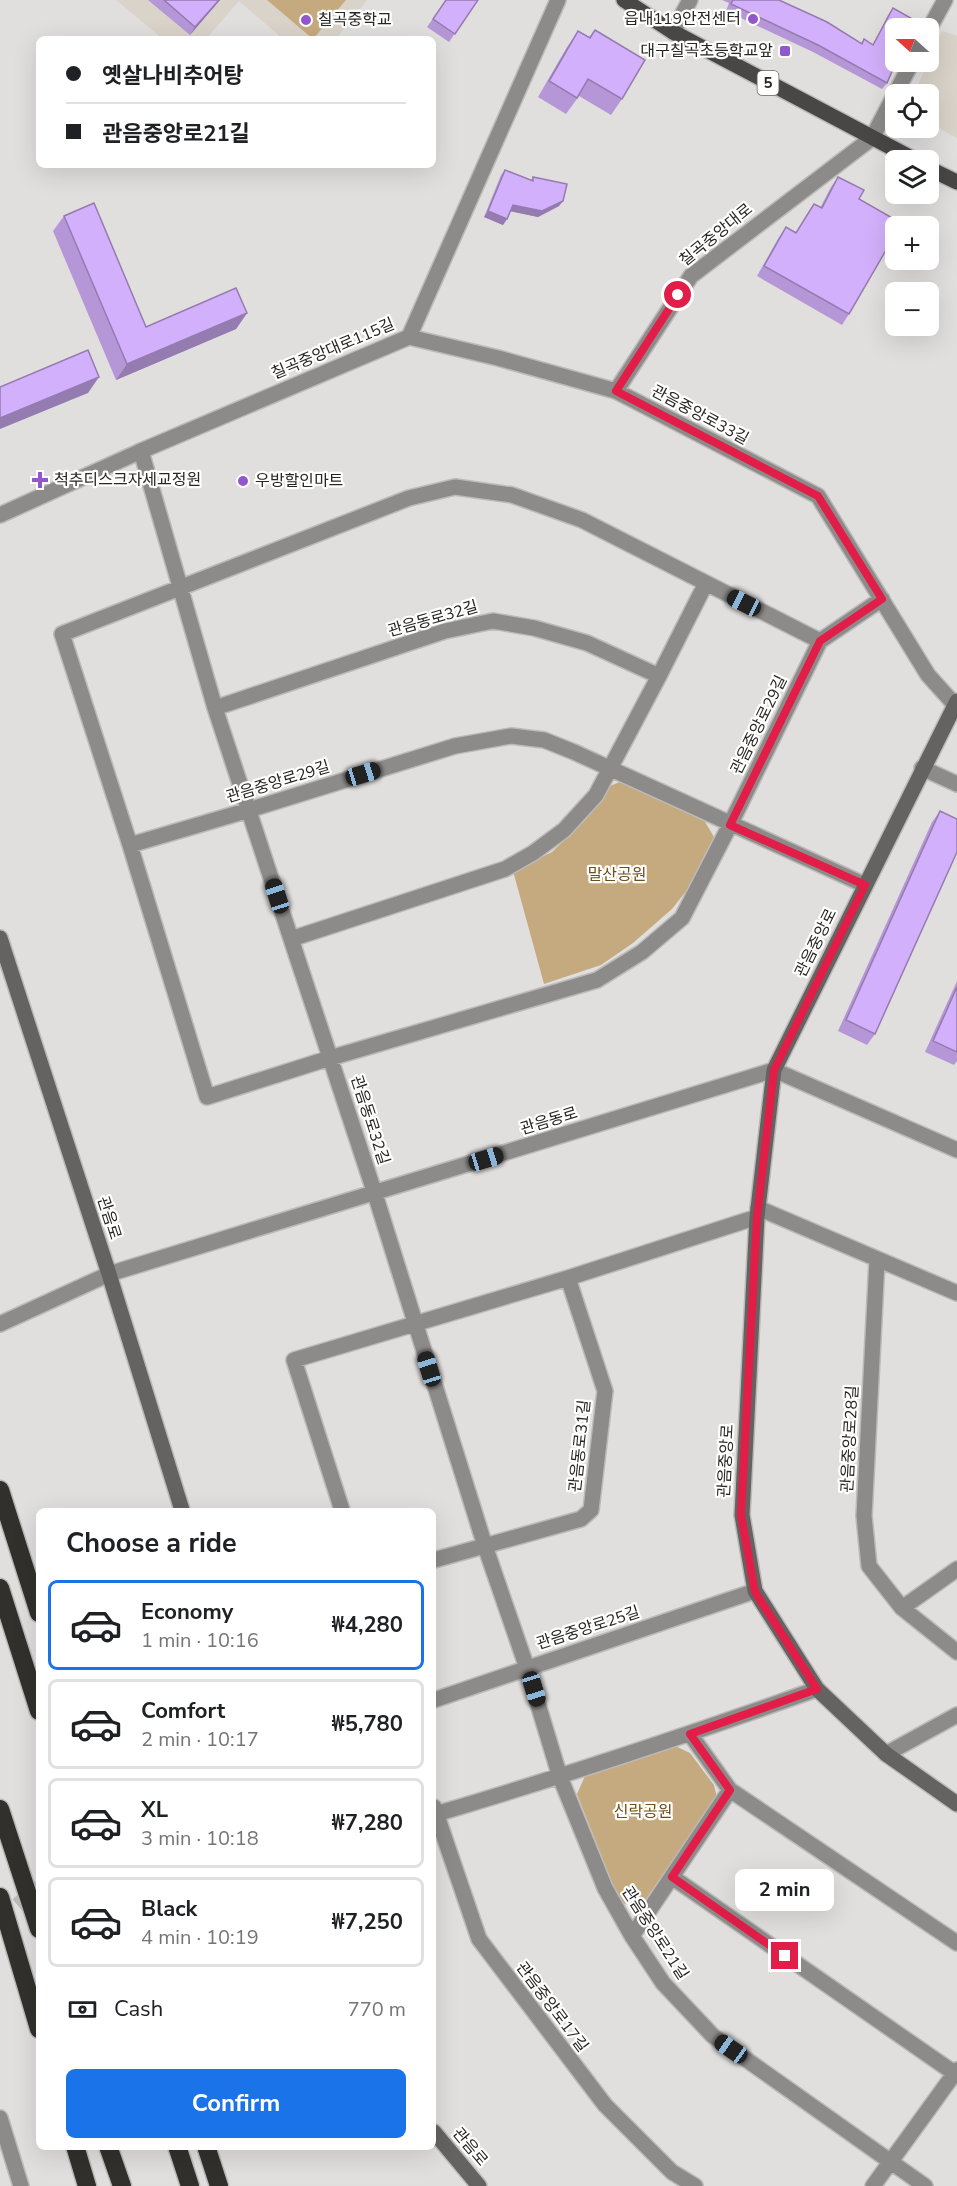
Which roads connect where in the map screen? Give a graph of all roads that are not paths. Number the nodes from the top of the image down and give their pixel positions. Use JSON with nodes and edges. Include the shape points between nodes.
{"nodes":[{"id":1,"x":558,"y":0,"type":"edge"},
{"id":2,"x":624,"y":0,"type":"edge"},
{"id":3,"x":690,"y":0,"type":"edge"},
{"id":4,"x":945,"y":0,"type":"edge"},
{"id":5,"x":935,"y":18,"type":"edge"},
{"id":6,"x":673,"y":32,"type":"junction"},
{"id":7,"x":907,"y":72,"type":"edge"},
{"id":8,"x":872,"y":138,"type":"junction"},
{"id":9,"x":895,"y":150,"type":"edge"},
{"id":10,"x":939,"y":173,"type":"edge"},
{"id":11,"x":957,"y":182,"type":"edge"},
{"id":12,"x":409,"y":337,"type":"junction"},
{"id":13,"x":616,"y":391,"type":"junction"},
{"id":14,"x":141,"y":451,"type":"junction"},
{"id":15,"x":0,"y":515,"type":"edge"},
{"id":16,"x":706,"y":584,"type":"junction"},
{"id":17,"x":180,"y":586,"type":"junction"},
{"id":18,"x":882,"y":599,"type":"junction"},
{"id":19,"x":820,"y":641,"type":"junction"},
{"id":20,"x":659,"y":676,"type":"junction"},
{"id":21,"x":956,"y":703,"type":"edge"},
{"id":22,"x":215,"y":708,"type":"junction"},
{"id":23,"x":609,"y":768,"type":"junction"},
{"id":24,"x":922,"y":768,"type":"junction"},
{"id":25,"x":957,"y":784,"type":"edge"},
{"id":26,"x":249,"y":810,"type":"junction"},
{"id":27,"x":730,"y":825,"type":"junction"},
{"id":28,"x":130,"y":845,"type":"junction"},
{"id":29,"x":865,"y":885,"type":"junction"},
{"id":30,"x":0,"y":938,"type":"edge"},
{"id":31,"x":291,"y":939,"type":"junction"},
{"id":32,"x":540,"y":997,"type":"joint"},
{"id":33,"x":330,"y":1058,"type":"junction"},
{"id":34,"x":774,"y":1070,"type":"junction"},
{"id":35,"x":957,"y":1150,"type":"edge"},
{"id":36,"x":375,"y":1194,"type":"junction"},
{"id":37,"x":758,"y":1212,"type":"junction"},
{"id":38,"x":877,"y":1260,"type":"junction"},
{"id":39,"x":109,"y":1274,"type":"junction"},
{"id":40,"x":568,"y":1278,"type":"junction"},
{"id":41,"x":957,"y":1293,"type":"edge"},
{"id":42,"x":0,"y":1324,"type":"edge"},
{"id":43,"x":415,"y":1324,"type":"junction"},
{"id":44,"x":0,"y":1490,"type":"edge"},
{"id":45,"x":181,"y":1508,"type":"edge"},
{"id":46,"x":341,"y":1508,"type":"edge"},
{"id":47,"x":484,"y":1546,"type":"junction"},
{"id":48,"x":436,"y":1559,"type":"edge"},
{"id":49,"x":957,"y":1569,"type":"edge"},
{"id":50,"x":0,"y":1588,"type":"edge"},
{"id":51,"x":755,"y":1592,"type":"junction"},
{"id":52,"x":36,"y":1604,"type":"edge"},
{"id":53,"x":902,"y":1608,"type":"junction"},
{"id":54,"x":957,"y":1652,"type":"edge"},
{"id":55,"x":527,"y":1668,"type":"junction"},
{"id":56,"x":817,"y":1689,"type":"junction"},
{"id":57,"x":436,"y":1699,"type":"edge"},
{"id":58,"x":36,"y":1702,"type":"edge"},
{"id":59,"x":957,"y":1715,"type":"edge"},
{"id":60,"x":690,"y":1734,"type":"junction"},
{"id":61,"x":886,"y":1754,"type":"junction"},
{"id":62,"x":560,"y":1777,"type":"junction"},
{"id":63,"x":730,"y":1790,"type":"junction"},
{"id":64,"x":957,"y":1804,"type":"edge"},
{"id":65,"x":0,"y":1809,"type":"edge"},
{"id":66,"x":436,"y":1810,"type":"edge"},
{"id":67,"x":436,"y":1813,"type":"edge"},
{"id":68,"x":672,"y":1877,"type":"junction"},
{"id":69,"x":0,"y":1897,"type":"edge"},
{"id":70,"x":36,"y":1920,"type":"edge"},
{"id":71,"x":632,"y":1936,"type":"junction"},
{"id":72,"x":957,"y":1943,"type":"edge"},
{"id":73,"x":36,"y":2019,"type":"edge"},
{"id":74,"x":956,"y":2073,"type":"edge"},
{"id":75,"x":0,"y":2118,"type":"edge"},
{"id":76,"x":436,"y":2134,"type":"edge"},
{"id":77,"x":76,"y":2150,"type":"edge"},
{"id":78,"x":109,"y":2150,"type":"edge"},
{"id":79,"x":178,"y":2150,"type":"edge"},
{"id":80,"x":207,"y":2150,"type":"edge"},
{"id":81,"x":890,"y":2162,"type":"junction"},
{"id":82,"x":21,"y":2186,"type":"edge"},
{"id":83,"x":87,"y":2186,"type":"edge"},
{"id":84,"x":122,"y":2186,"type":"edge"},
{"id":85,"x":190,"y":2186,"type":"edge"},
{"id":86,"x":219,"y":2186,"type":"edge"},
{"id":87,"x":479,"y":2186,"type":"edge"},
{"id":88,"x":695,"y":2186,"type":"edge"},
{"id":89,"x":873,"y":2186,"type":"edge"},
{"id":90,"x":925,"y":2186,"type":"edge"}],
"edges":[{"from":1,"to":12,"type":"street","name":"칠곡중앙대로115길"},
{"from":2,"to":6,"type":"main road","number":"5"},
{"from":3,"to":6,"type":"street"},
{"from":4,"to":5,"type":"street"},
{"from":6,"to":8,"type":"main road","number":"5"},
{"from":7,"to":8,"type":"street"},
{"from":8,"to":9,"type":"main road","number":"5"},
{"from":8,"to":13,"type":"street","name":"칠곡중앙대로","via":[[691,276]]},
{"from":10,"to":11,"type":"main road"},
{"from":12,"to":13,"type":"street","name":"관음중앙로33길"},
{"from":12,"to":14,"type":"street","name":"칠곡중앙대로115길"},
{"from":13,"to":18,"type":"street","name":"관음중앙로33길","via":[[818,496]]},
{"from":14,"to":15,"type":"street","name":"칠곡중앙대로115길"},
{"from":14,"to":17,"type":"street","name":"관음동로32길"},
{"from":16,"to":17,"type":"street","via":[[582,520],[512,495],[455,487],[413,497]]},
{"from":16,"to":19,"type":"street"},
{"from":16,"to":20,"type":"street"},
{"from":17,"to":22,"type":"street","name":"관음동로32길"},
{"from":17,"to":28,"type":"street","via":[[62,634]]},
{"from":18,"to":19,"type":"street"},
{"from":18,"to":21,"type":"street","name":"관음중앙로33길","via":[[928,675]]},
{"from":19,"to":27,"type":"street","name":"관음중앙로29길"},
{"from":20,"to":22,"type":"street","name":"관음동로32길","via":[[587,643],[493,621],[445,631]]},
{"from":20,"to":23,"type":"street"},
{"from":21,"to":24,"type":"main road","name":"관음중앙로"},
{"from":22,"to":26,"type":"street","name":"관음동로32길"},
{"from":23,"to":26,"type":"street","name":"관음중앙로29길","via":[[544,740],[511,736],[454,746]]},
{"from":23,"to":27,"type":"street","name":"관음중앙로29길"},
{"from":23,"to":31,"type":"street","via":[[596,795],[564,830],[505,869]]},
{"from":24,"to":25,"type":"street"},
{"from":24,"to":29,"type":"main road","name":"관음중앙로"},
{"from":26,"to":28,"type":"street","name":"관음중앙로29길"},
{"from":26,"to":31,"type":"street","name":"관음동로32길"},
{"from":27,"to":29,"type":"street","name":"관음중앙로29길"},
{"from":27,"to":32,"type":"street","name":"관음중앙로29길","via":[[682,918],[642,952],[597,980]]},
{"from":28,"to":33,"type":"street","name":"관음동로32길","via":[[207,1097]]},
{"from":29,"to":34,"type":"main road","name":"관음중앙로"},
{"from":30,"to":39,"type":"main road","name":"관음로"},
{"from":31,"to":33,"type":"street","name":"관음동로32길"},
{"from":32,"to":33,"type":"street","name":"관음동로32길"},
{"from":33,"to":36,"type":"street","name":"관음동로32길"},
{"from":34,"to":35,"type":"street"},
{"from":34,"to":36,"type":"street","name":"관음동로"},
{"from":34,"to":37,"type":"main road","name":"관음중앙로"},
{"from":36,"to":39,"type":"street","name":"관음동로"},
{"from":36,"to":43,"type":"street"},
{"from":37,"to":38,"type":"street"},
{"from":37,"to":40,"type":"street"},
{"from":37,"to":51,"type":"main road","name":"관음중앙로","via":[[741,1515]]},
{"from":38,"to":41,"type":"street"},
{"from":38,"to":53,"type":"street","name":"관음중앙로28길","via":[[864,1516],[869,1566]]},
{"from":39,"to":42,"type":"street","name":"관음동로"},
{"from":39,"to":45,"type":"main road","name":"관음로"},
{"from":40,"to":43,"type":"street"},
{"from":40,"to":47,"type":"street","name":"관음동로31길","via":[[605,1391],[591,1510],[581,1519]]},
{"from":43,"to":46,"type":"street","via":[[294,1360]]},
{"from":43,"to":47,"type":"street"},
{"from":44,"to":52,"type":"highway"},
{"from":47,"to":48,"type":"street","name":"관음동로31길"},
{"from":47,"to":55,"type":"street"},
{"from":49,"to":53,"type":"street"},
{"from":50,"to":58,"type":"highway"},
{"from":51,"to":55,"type":"street","name":"관음중앙로25길"},
{"from":51,"to":56,"type":"main road","name":"관음중앙로"},
{"from":53,"to":54,"type":"street","name":"관음중앙로28길"},
{"from":55,"to":57,"type":"street","name":"관음중앙로25길"},
{"from":55,"to":62,"type":"street","name":"관음중앙로21길"},
{"from":56,"to":60,"type":"street"},
{"from":56,"to":61,"type":"main road","name":"관음중앙로"},
{"from":59,"to":61,"type":"street"},
{"from":60,"to":62,"type":"street"},
{"from":60,"to":63,"type":"street"},
{"from":61,"to":64,"type":"main road","name":"관음중앙로"},
{"from":62,"to":66,"type":"street","name":"관음중앙로17길"},
{"from":62,"to":71,"type":"street","name":"관음중앙로21길","via":[[605,1888]]},
{"from":63,"to":68,"type":"street"},
{"from":63,"to":72,"type":"street"},
{"from":65,"to":70,"type":"highway"},
{"from":67,"to":88,"type":"street","name":"관음중앙로17길","via":[[479,1939],[604,2105],[672,2172]]},
{"from":68,"to":71,"type":"street"},
{"from":68,"to":74,"type":"street"},
{"from":69,"to":73,"type":"highway"},
{"from":71,"to":81,"type":"street","name":"관음중앙로21길","via":[[663,1983],[713,2036]]},
{"from":74,"to":81,"type":"street"},
{"from":75,"to":82,"type":"street"},
{"from":76,"to":87,"type":"main road","name":"관음로"},
{"from":77,"to":83,"type":"highway"},
{"from":78,"to":84,"type":"highway"},
{"from":79,"to":85,"type":"highway"},
{"from":80,"to":86,"type":"highway"},
{"from":81,"to":89,"type":"street"},
{"from":81,"to":90,"type":"street"}]}
